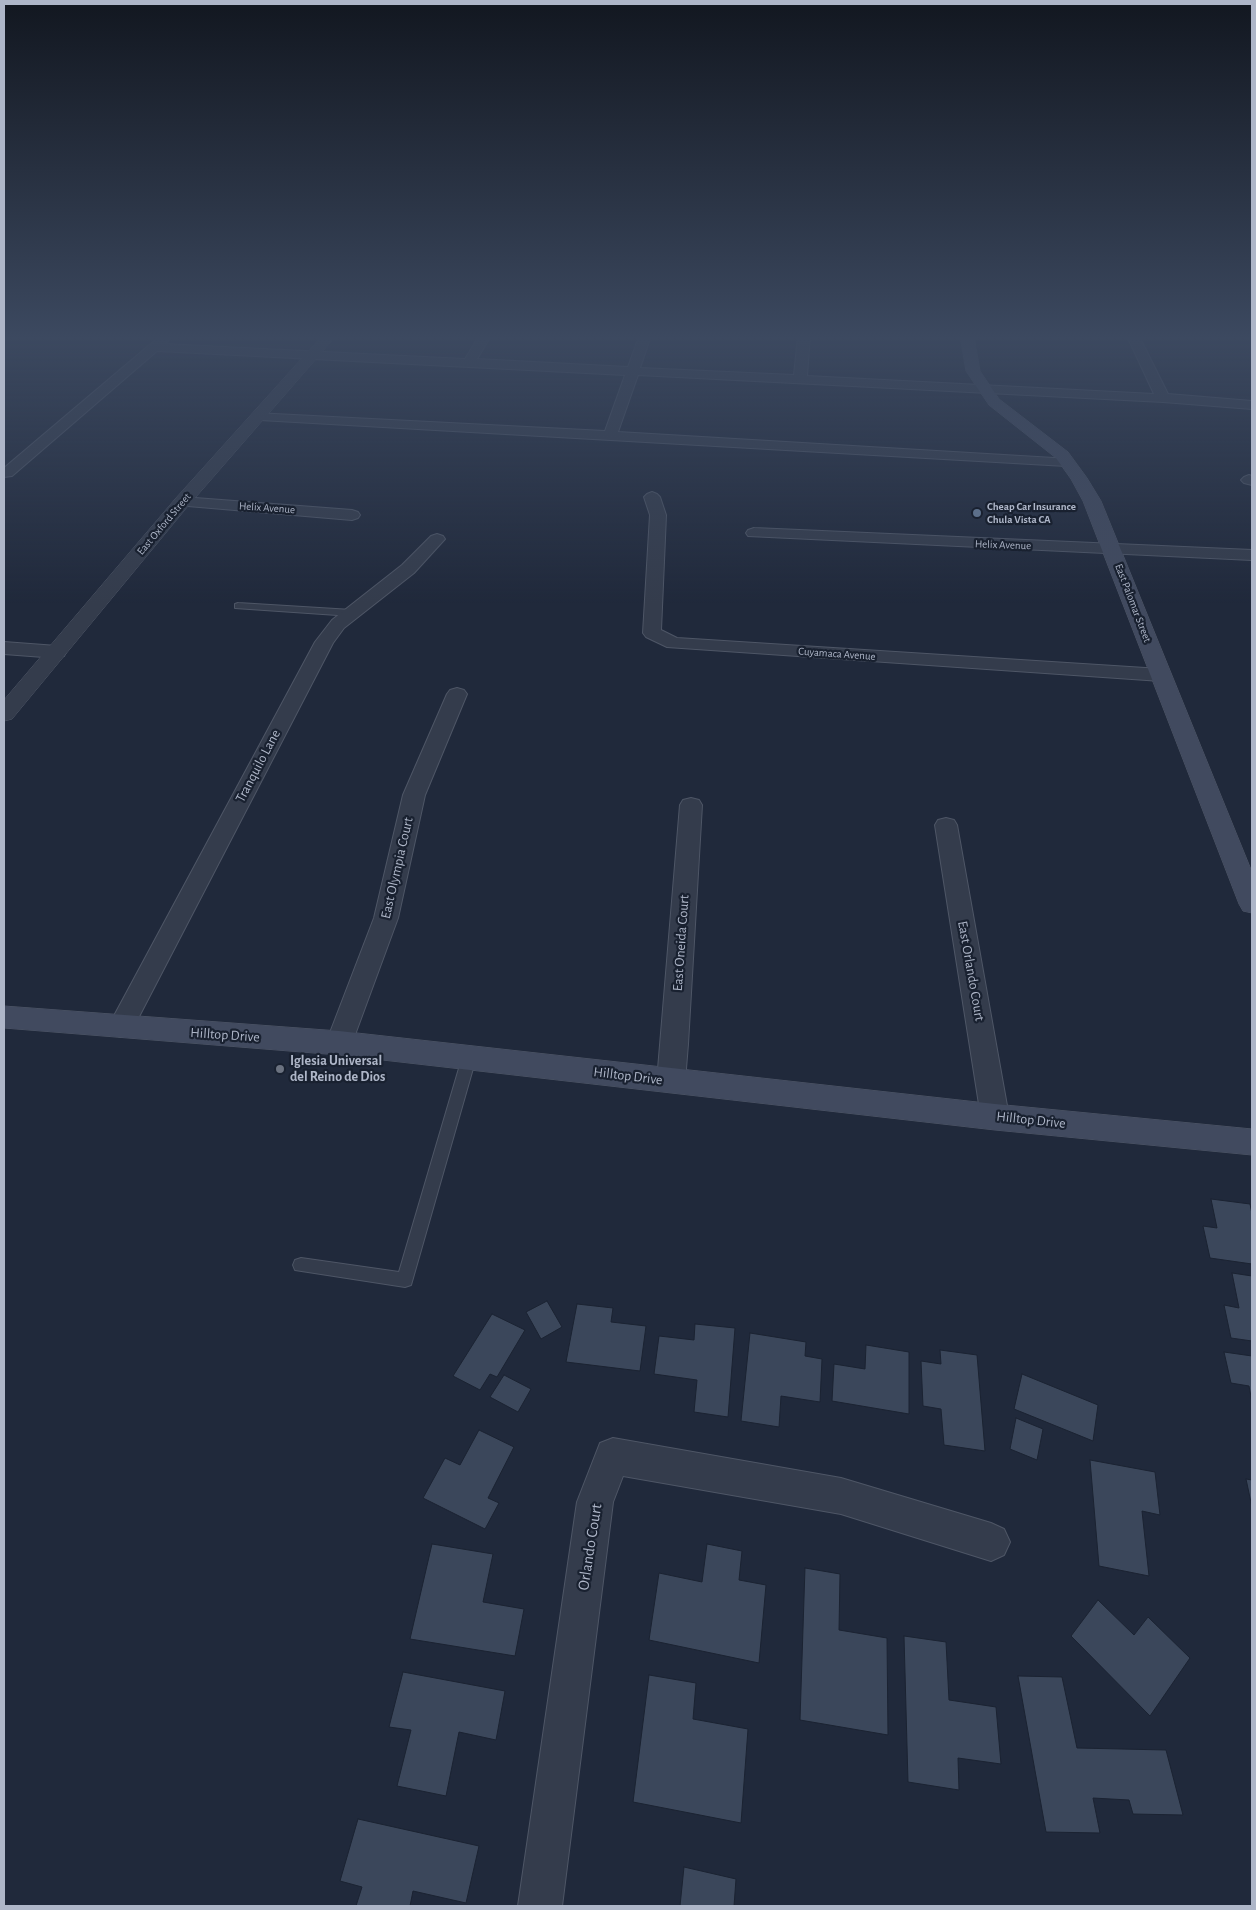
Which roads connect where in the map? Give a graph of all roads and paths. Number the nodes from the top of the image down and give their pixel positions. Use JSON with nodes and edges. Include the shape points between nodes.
{"nodes":[{"id":1,"x":63,"y":425,"type":"edge"},
{"id":2,"x":252,"y":425,"type":"edge"},
{"id":3,"x":420,"y":425,"type":"edge"},
{"id":4,"x":614,"y":425,"type":"edge"},
{"id":5,"x":1024,"y":425,"type":"edge"},
{"id":6,"x":610,"y":436,"type":"junction"},
{"id":7,"x":1066,"y":462,"type":"junction"},
{"id":8,"x":7,"y":473,"type":"dead end"},
{"id":9,"x":652,"y":497,"type":"dead end"},
{"id":10,"x":182,"y":502,"type":"junction"},
{"id":11,"x":352,"y":514,"type":"dead end"},
{"id":12,"x":754,"y":533,"type":"dead end"},
{"id":13,"x":437,"y":539,"type":"dead end"},
{"id":14,"x":1112,"y":548,"type":"junction"},
{"id":15,"x":1252,"y":556,"type":"edge"},
{"id":16,"x":238,"y":606,"type":"dead end"},
{"id":17,"x":352,"y":613,"type":"junction"},
{"id":18,"x":4,"y":648,"type":"edge"},
{"id":19,"x":57,"y":652,"type":"junction"},
{"id":20,"x":1161,"y":675,"type":"junction"},
{"id":21,"x":457,"y":694,"type":"dead end"},
{"id":22,"x":4,"y":714,"type":"edge"},
{"id":23,"x":691,"y":805,"type":"dead end"},
{"id":24,"x":946,"y":825,"type":"dead end"},
{"id":25,"x":1252,"y":904,"type":"edge"},
{"id":26,"x":4,"y":1017,"type":"edge"},
{"id":27,"x":121,"y":1027,"type":"junction"},
{"id":28,"x":339,"y":1043,"type":"junction"},
{"id":29,"x":469,"y":1058,"type":"junction"},
{"id":30,"x":670,"y":1081,"type":"junction"},
{"id":31,"x":995,"y":1117,"type":"junction"},
{"id":32,"x":1252,"y":1142,"type":"edge"},
{"id":33,"x":301,"y":1265,"type":"dead end"},
{"id":34,"x":991,"y":1542,"type":"dead end"},
{"id":35,"x":540,"y":1906,"type":"edge"}],
"edges":[{"from":1,"to":8,"type":"street"},
{"from":2,"to":10,"type":"street","name":"East Oxford Street"},
{"from":3,"to":6,"type":"street"},
{"from":4,"to":6,"type":"street"},
{"from":5,"to":7,"type":"main road","name":"East Palomar Street","via":[[1046,441]]},
{"from":6,"to":7,"type":"street"},
{"from":7,"to":14,"type":"main road","name":"East Palomar Street","via":[[1092,501]]},
{"from":9,"to":20,"type":"street","name":"Cuyamaca Avenue","via":[[658,515],[652,633],[668,641]]},
{"from":10,"to":11,"type":"street","name":"Helix Avenue"},
{"from":10,"to":19,"type":"street","name":"East Oxford Street"},
{"from":12,"to":14,"type":"street","name":"Helix Avenue"},
{"from":13,"to":17,"type":"street","name":"Tranquilo Lane","via":[[408,569]]},
{"from":14,"to":15,"type":"street","name":"Helix Avenue"},
{"from":14,"to":20,"type":"main road","name":"East Palomar Street"},
{"from":16,"to":17,"type":"lane"},
{"from":17,"to":27,"type":"street","name":"Tranquilo Lane","via":[[324,642]]},
{"from":18,"to":19,"type":"street"},
{"from":19,"to":22,"type":"street","name":"East Oxford Street"},
{"from":20,"to":25,"type":"main road","name":"East Palomar Street"},
{"from":21,"to":28,"type":"street","name":"East Olympia Court","via":[[414,795],[386,918]]},
{"from":23,"to":30,"type":"street","name":"East Oneida Court"},
{"from":24,"to":31,"type":"street","name":"East Orlando Court"},
{"from":26,"to":27,"type":"main road","name":"Hilltop Drive"},
{"from":27,"to":28,"type":"main road","name":"Hilltop Drive"},
{"from":28,"to":29,"type":"main road","name":"Hilltop Drive"},
{"from":29,"to":30,"type":"main road","name":"Hilltop Drive"},
{"from":29,"to":33,"type":"lane","via":[[405,1280]]},
{"from":30,"to":31,"type":"main road","name":"Hilltop Drive"},
{"from":31,"to":32,"type":"main road","name":"Hilltop Drive"},
{"from":34,"to":35,"type":"street","name":"Orlando Court","via":[[841,1496],[613,1456],[595,1502]]}]}
